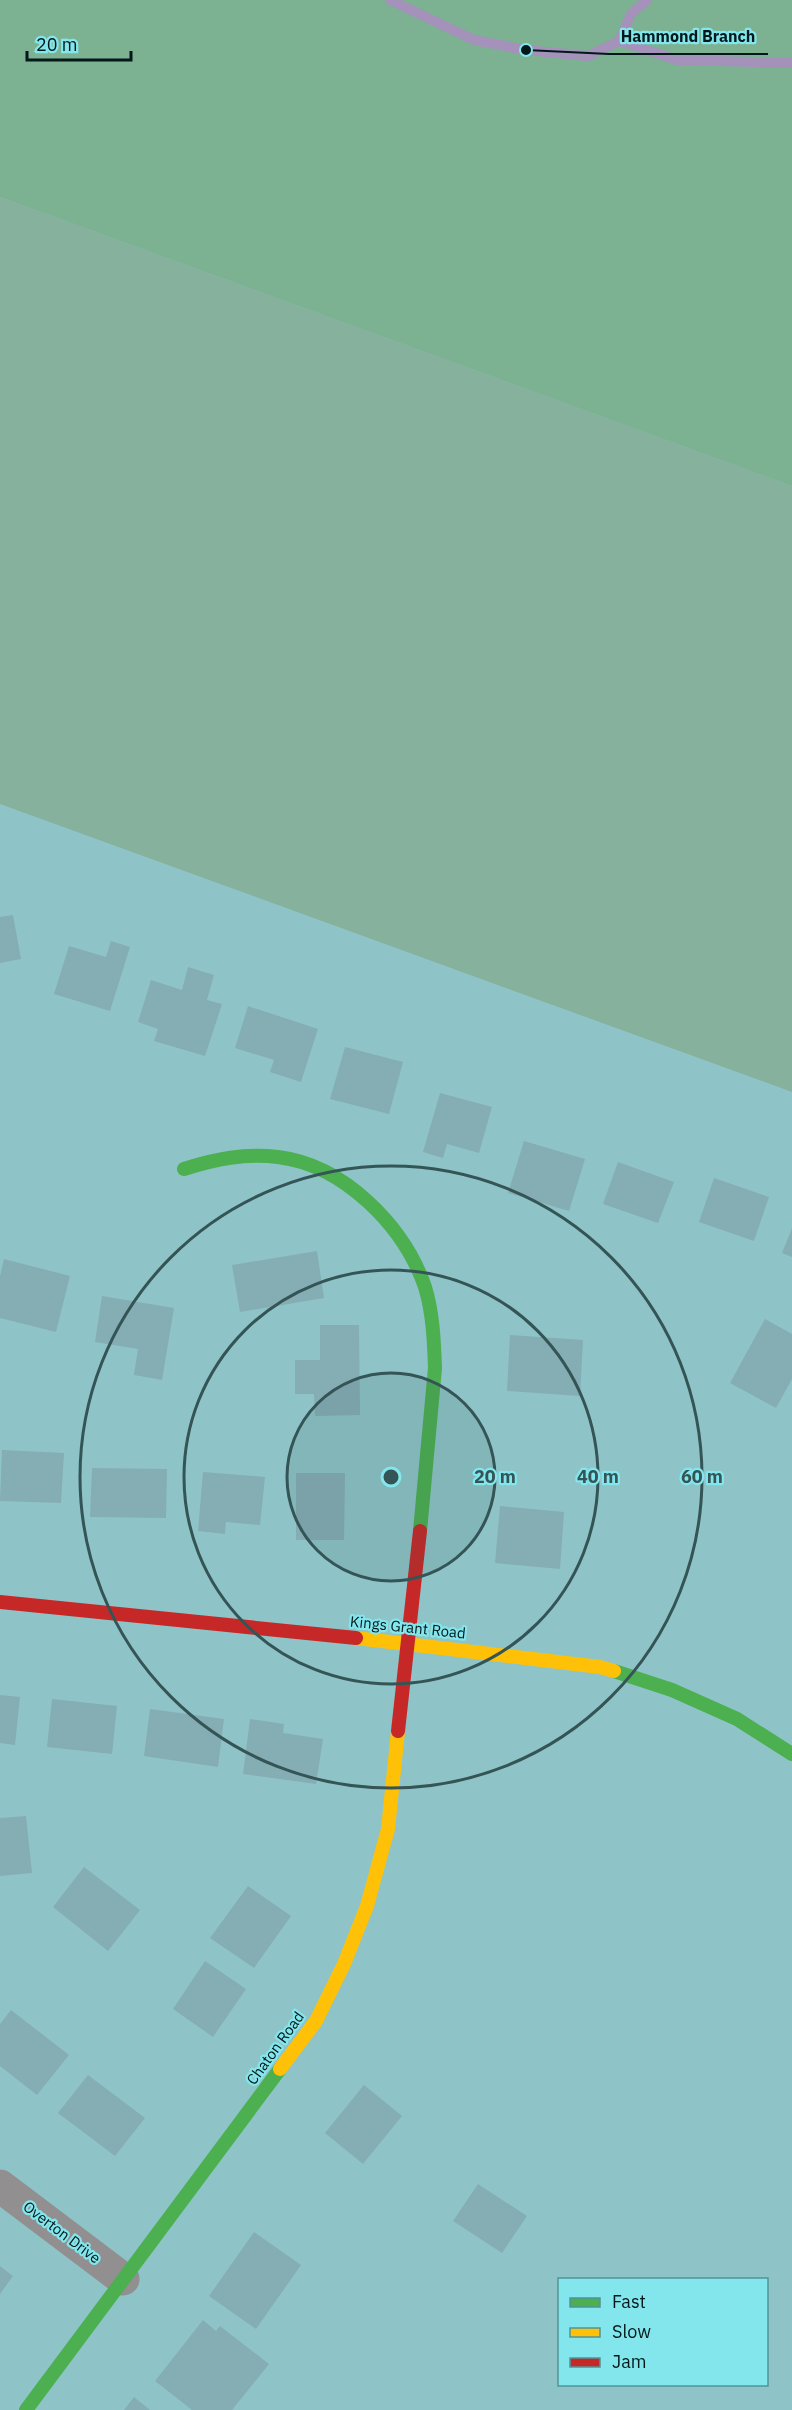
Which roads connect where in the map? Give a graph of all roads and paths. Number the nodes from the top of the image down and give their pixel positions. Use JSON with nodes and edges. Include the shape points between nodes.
{"nodes":[{"id":1,"x":184,"y":1169,"type":"dead end"},
{"id":2,"x":0,"y":1602,"type":"edge"},
{"id":3,"x":409,"y":1642,"type":"junction"},
{"id":4,"x":792,"y":1754,"type":"edge"},
{"id":5,"x":0,"y":2186,"type":"edge"},
{"id":6,"x":123,"y":2279,"type":"junction"},
{"id":7,"x":26,"y":2410,"type":"edge"}],
"edges":[{"from":1,"to":3,"type":"street","name":"Chaton Road","via":[[226,1157],[266,1157],[296,1160],[331,1176],[364,1199],[400,1236],[422,1279],[433,1323],[435,1368]]},
{"from":2,"to":3,"type":"street","name":"Kings Grant Road"},
{"from":3,"to":4,"type":"street","name":"Kings Grant Road","via":[[600,1667],[672,1690],[737,1719]]},
{"from":3,"to":6,"type":"street","name":"Chaton Road","via":[[381,1863],[342,1974],[316,2021]]},
{"from":5,"to":6,"type":"street","name":"Overton Drive"},
{"from":6,"to":7,"type":"street","name":"Chaton Road"}]}
